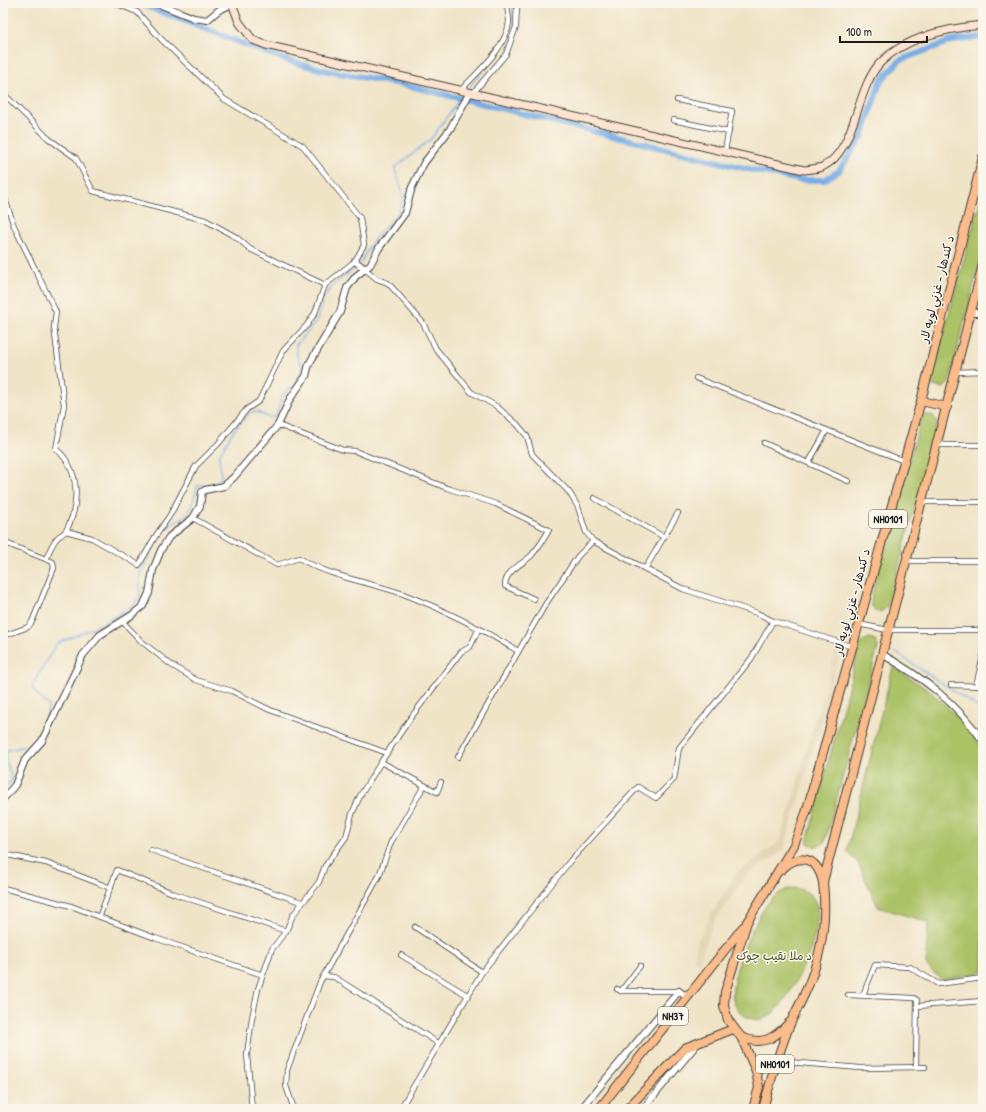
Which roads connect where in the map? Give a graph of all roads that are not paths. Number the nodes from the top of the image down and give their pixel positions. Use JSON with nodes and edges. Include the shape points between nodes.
{"nodes":[{"id":1,"x":115,"y":3,"type":"edge"},
{"id":2,"x":156,"y":3,"type":"edge"},
{"id":3,"x":232,"y":3,"type":"edge"},
{"id":4,"x":507,"y":3,"type":"edge"},
{"id":5,"x":517,"y":3,"type":"edge"},
{"id":6,"x":983,"y":25,"type":"edge"},
{"id":7,"x":461,"y":90,"type":"junction"},
{"id":8,"x":3,"y":93,"type":"edge"},
{"id":9,"x":472,"y":93,"type":"junction"},
{"id":10,"x":677,"y":100,"type":"dead end"},
{"id":11,"x":673,"y":120,"type":"dead end"},
{"id":12,"x":729,"y":132,"type":"junction"},
{"id":13,"x":725,"y":151,"type":"junction"},
{"id":14,"x":983,"y":157,"type":"edge"},
{"id":15,"x":3,"y":193,"type":"edge"},
{"id":16,"x":360,"y":265,"type":"junction"},
{"id":17,"x":983,"y":265,"type":"edge"},
{"id":18,"x":325,"y":285,"type":"junction"},
{"id":19,"x":971,"y":313,"type":"junction"},
{"id":20,"x":983,"y":313,"type":"edge"},
{"id":21,"x":983,"y":371,"type":"edge"},
{"id":22,"x":956,"y":372,"type":"junction"},
{"id":23,"x":696,"y":378,"type":"dead end"},
{"id":24,"x":920,"y":401,"type":"junction"},
{"id":25,"x":947,"y":406,"type":"junction"},
{"id":26,"x":278,"y":425,"type":"junction"},
{"id":27,"x":827,"y":430,"type":"junction"},
{"id":28,"x":764,"y":443,"type":"dead end"},
{"id":29,"x":937,"y":445,"type":"junction"},
{"id":30,"x":983,"y":445,"type":"edge"},
{"id":31,"x":904,"y":461,"type":"junction"},
{"id":32,"x":809,"y":462,"type":"junction"},
{"id":33,"x":848,"y":481,"type":"dead end"},
{"id":34,"x":594,"y":498,"type":"dead end"},
{"id":35,"x":921,"y":502,"type":"junction"},
{"id":36,"x":983,"y":502,"type":"edge"},
{"id":37,"x":678,"y":513,"type":"dead end"},
{"id":38,"x":193,"y":518,"type":"junction"},
{"id":39,"x":66,"y":531,"type":"junction"},
{"id":40,"x":664,"y":537,"type":"junction"},
{"id":41,"x":593,"y":541,"type":"junction"},
{"id":42,"x":3,"y":542,"type":"edge"},
{"id":43,"x":46,"y":559,"type":"junction"},
{"id":44,"x":906,"y":561,"type":"junction"},
{"id":45,"x":983,"y":561,"type":"edge"},
{"id":46,"x":645,"y":569,"type":"junction"},
{"id":47,"x":534,"y":599,"type":"dead end"},
{"id":48,"x":122,"y":621,"type":"junction"},
{"id":49,"x":773,"y":621,"type":"junction"},
{"id":50,"x":858,"y":624,"type":"junction"},
{"id":51,"x":479,"y":628,"type":"junction"},
{"id":52,"x":888,"y":630,"type":"junction"},
{"id":53,"x":983,"y":630,"type":"edge"},
{"id":54,"x":9,"y":634,"type":"dead end"},
{"id":55,"x":853,"y":648,"type":"junction"},
{"id":56,"x":518,"y":651,"type":"junction"},
{"id":57,"x":882,"y":654,"type":"junction"},
{"id":58,"x":983,"y":656,"type":"edge"},
{"id":59,"x":952,"y":685,"type":"dead end"},
{"id":60,"x":976,"y":686,"type":"junction"},
{"id":61,"x":983,"y":686,"type":"edge"},
{"id":62,"x":983,"y":741,"type":"edge"},
{"id":63,"x":387,"y":753,"type":"junction"},
{"id":64,"x":458,"y":757,"type":"dead end"},
{"id":65,"x":381,"y":762,"type":"junction"},
{"id":66,"x":441,"y":782,"type":"dead end"},
{"id":67,"x":424,"y":786,"type":"junction"},
{"id":68,"x":3,"y":799,"type":"edge"},
{"id":69,"x":151,"y":850,"type":"dead end"},
{"id":70,"x":3,"y":854,"type":"edge"},
{"id":71,"x":776,"y":874,"type":"junction"},
{"id":72,"x":823,"y":882,"type":"junction"},
{"id":73,"x":3,"y":888,"type":"edge"},
{"id":74,"x":111,"y":888,"type":"junction"},
{"id":75,"x":301,"y":902,"type":"junction"},
{"id":76,"x":100,"y":915,"type":"junction"},
{"id":77,"x":747,"y":922,"type":"junction"},
{"id":78,"x":415,"y":927,"type":"dead end"},
{"id":79,"x":286,"y":931,"type":"junction"},
{"id":80,"x":402,"y":954,"type":"dead end"},
{"id":81,"x":640,"y":966,"type":"dead end"},
{"id":82,"x":482,"y":972,"type":"junction"},
{"id":83,"x":263,"y":975,"type":"junction"},
{"id":84,"x":324,"y":976,"type":"junction"},
{"id":85,"x":983,"y":978,"type":"edge"},
{"id":86,"x":679,"y":991,"type":"junction"},
{"id":87,"x":693,"y":992,"type":"junction"},
{"id":88,"x":848,"y":995,"type":"dead end"},
{"id":89,"x":863,"y":995,"type":"junction"},
{"id":90,"x":467,"y":996,"type":"junction"},
{"id":91,"x":983,"y":1001,"type":"edge"},
{"id":92,"x":918,"y":1006,"type":"junction"},
{"id":93,"x":791,"y":1021,"type":"junction"},
{"id":94,"x":733,"y":1029,"type":"junction"},
{"id":95,"x":741,"y":1037,"type":"junction"},
{"id":96,"x":438,"y":1043,"type":"junction"},
{"id":97,"x":698,"y":1043,"type":"junction"},
{"id":98,"x":776,"y":1061,"type":"junction"},
{"id":99,"x":916,"y":1067,"type":"junction"},
{"id":100,"x":925,"y":1067,"type":"dead end"},
{"id":101,"x":252,"y":1109,"type":"edge"},
{"id":102,"x":294,"y":1109,"type":"edge"},
{"id":103,"x":400,"y":1109,"type":"edge"},
{"id":104,"x":581,"y":1109,"type":"edge"},
{"id":105,"x":599,"y":1109,"type":"edge"},
{"id":106,"x":627,"y":1109,"type":"edge"},
{"id":107,"x":643,"y":1109,"type":"edge"},
{"id":108,"x":753,"y":1109,"type":"edge"},
{"id":109,"x":763,"y":1109,"type":"edge"}],
"edges":[{"from":1,"to":16,"type":"street","via":[[137,12],[161,39],[224,99],[303,146],[360,218],[364,246]]},
{"from":2,"to":3,"type":"street","via":[[206,20]]},
{"from":3,"to":7,"type":"main road","via":[[239,22],[253,40],[328,61]]},
{"from":4,"to":7,"type":"street","via":[[509,21],[506,35],[494,54]]},
{"from":5,"to":9,"type":"street","via":[[516,27],[506,54]]},
{"from":6,"to":13,"type":"main road","via":[[938,32],[891,53],[870,77],[862,92],[852,128],[835,157],[822,167],[804,170]]},
{"from":7,"to":9,"type":"main road"},
{"from":8,"to":18,"type":"street","via":[[48,138],[76,158],[93,191],[205,220],[236,237],[250,249]]},
{"from":9,"to":13,"type":"main road"},
{"from":9,"to":16,"type":"street","via":[[462,105],[450,129],[424,163],[412,187],[405,213],[379,248],[370,265]]},
{"from":10,"to":12,"type":"street","via":[[732,111]]},
{"from":11,"to":12,"type":"street"},
{"from":12,"to":13,"type":"street"},
{"from":14,"to":24,"type":"highway","name":"د کندهار - غزني لويه لار","number":"NH0101"},
{"from":15,"to":39,"type":"street","via":[[14,226],[56,312],[54,327],[64,405],[56,449],[64,456],[77,485],[75,505]]},
{"from":16,"to":18,"type":"street"},
{"from":16,"to":26,"type":"street","via":[[347,288],[340,312],[309,364],[306,376],[290,399]]},
{"from":16,"to":41,"type":"street","via":[[397,292],[423,324],[436,349],[471,392],[496,406],[527,436],[532,454],[569,492],[578,507],[586,532]]},
{"from":17,"to":19,"type":"highway","number":"NH0101"},
{"from":18,"to":39,"type":"street","via":[[315,313],[283,351],[259,401],[246,409],[218,444],[196,466],[174,509],[154,536],[139,565],[92,538]]},
{"from":19,"to":20,"type":"street"},
{"from":19,"to":22,"type":"highway","number":"NH0101"},
{"from":21,"to":22,"type":"street"},
{"from":22,"to":25,"type":"highway","number":"NH0101"},
{"from":23,"to":27,"type":"street"},
{"from":24,"to":25,"type":"highway"},
{"from":24,"to":31,"type":"highway","name":"د کندهار - غزني لويه لار","number":"NH0101"},
{"from":25,"to":29,"type":"highway","number":"NH0101"},
{"from":26,"to":38,"type":"street","via":[[224,486],[202,492],[200,506]]},
{"from":26,"to":47,"type":"street","via":[[496,504],[550,530],[543,542],[511,571],[505,581],[505,586]]},
{"from":27,"to":31,"type":"street"},
{"from":27,"to":32,"type":"street"},
{"from":28,"to":32,"type":"street"},
{"from":29,"to":30,"type":"street"},
{"from":29,"to":35,"type":"highway","number":"NH0101"},
{"from":31,"to":50,"type":"highway","name":"د کندهار - غزني لويه لار","number":"NH0101"},
{"from":32,"to":33,"type":"street"},
{"from":34,"to":40,"type":"street"},
{"from":35,"to":36,"type":"street"},
{"from":35,"to":44,"type":"highway","number":"NH0101"},
{"from":37,"to":40,"type":"street"},
{"from":38,"to":48,"type":"street","via":[[169,537],[160,550],[143,606]]},
{"from":38,"to":51,"type":"street","via":[[277,565],[298,558],[314,568],[405,595],[462,618]]},
{"from":39,"to":43,"type":"street","via":[[56,538]]},
{"from":40,"to":46,"type":"street"},
{"from":41,"to":46,"type":"street"},
{"from":41,"to":56,"type":"street","via":[[578,556],[545,604]]},
{"from":42,"to":43,"type":"street"},
{"from":43,"to":54,"type":"street","via":[[53,562],[54,568],[32,622],[28,628]]},
{"from":44,"to":45,"type":"street"},
{"from":44,"to":52,"type":"highway","number":"NH0101"},
{"from":46,"to":49,"type":"street","via":[[683,590],[757,613]]},
{"from":48,"to":63,"type":"street","via":[[147,646],[196,680],[232,691],[270,710]]},
{"from":48,"to":68,"type":"street","via":[[100,635],[83,655],[42,741],[25,760],[15,785]]},
{"from":49,"to":55,"type":"street"},
{"from":49,"to":82,"type":"street","via":[[751,659],[679,748],[674,779],[656,798],[638,787],[570,861]]},
{"from":50,"to":52,"type":"street"},
{"from":50,"to":55,"type":"highway","name":"د کندهار - غزني لويه لار","number":"NH0101"},
{"from":51,"to":56,"type":"street"},
{"from":51,"to":63,"type":"street","via":[[470,647],[460,652]]},
{"from":52,"to":53,"type":"street"},
{"from":52,"to":57,"type":"highway","number":"NH0101"},
{"from":55,"to":71,"type":"highway","name":"د کندهار - غزني لويه لار","number":"NH0101","via":[[806,813],[794,845]]},
{"from":56,"to":64,"type":"street"},
{"from":57,"to":62,"type":"street","via":[[916,674],[943,695],[968,719]]},
{"from":57,"to":72,"type":"highway","number":"NH0101"},
{"from":58,"to":60,"type":"street"},
{"from":59,"to":60,"type":"street"},
{"from":60,"to":61,"type":"street"},
{"from":63,"to":65,"type":"street"},
{"from":65,"to":67,"type":"street"},
{"from":65,"to":75,"type":"street","via":[[360,796],[346,837],[325,866],[319,882]]},
{"from":66,"to":67,"type":"street","via":[[437,792]]},
{"from":67,"to":84,"type":"street","via":[[391,842],[379,876]]},
{"from":69,"to":75,"type":"street"},
{"from":70,"to":74,"type":"street","via":[[46,863]]},
{"from":71,"to":72,"type":"highway","number":"NH0101","via":[[786,865],[804,859],[813,862],[821,871]]},
{"from":71,"to":77,"type":"highway","name":"د کندهار - غزني لويه لار","number":"NH0101"},
{"from":72,"to":93,"type":"highway","number":"NH0101","via":[[826,907],[820,946],[805,994]]},
{"from":73,"to":76,"type":"street","via":[[36,895]]},
{"from":74,"to":76,"type":"street"},
{"from":74,"to":79,"type":"street","via":[[117,870],[175,894]]},
{"from":75,"to":79,"type":"street"},
{"from":76,"to":83,"type":"street","via":[[155,938]]},
{"from":77,"to":87,"type":"highway","number":"NH37"},
{"from":77,"to":94,"type":"highway","name":"د کندهار - غزني لويه لار","number":"NH0101","via":[[725,992],[724,1006]]},
{"from":78,"to":82,"type":"street"},
{"from":79,"to":83,"type":"street","via":[[272,949]]},
{"from":80,"to":90,"type":"street"},
{"from":81,"to":86,"type":"street","via":[[619,990]]},
{"from":82,"to":90,"type":"street"},
{"from":83,"to":101,"type":"street","via":[[252,1018],[247,1054]]},
{"from":84,"to":96,"type":"street","via":[[334,977]]},
{"from":84,"to":102,"type":"street","via":[[287,1070],[286,1086]]},
{"from":85,"to":89,"type":"street","via":[[938,984],[910,967],[875,965]]},
{"from":86,"to":87,"type":"street","via":[[684,995]]},
{"from":86,"to":104,"type":"street"},
{"from":87,"to":105,"type":"highway","number":"NH37"},
{"from":88,"to":89,"type":"street"},
{"from":89,"to":92,"type":"street","via":[[914,998],[918,1000]]},
{"from":90,"to":96,"type":"street"},
{"from":91,"to":92,"type":"street"},
{"from":92,"to":99,"type":"street"},
{"from":93,"to":95,"type":"highway","number":"NH0101","via":[[779,1034],[766,1040],[752,1042]]},
{"from":93,"to":98,"type":"highway","number":"NH0101"},
{"from":94,"to":95,"type":"highway","name":"د کندهار - غزني لويه لار","number":"NH0101"},
{"from":94,"to":97,"type":"highway"},
{"from":95,"to":108,"type":"highway","name":"د کندهار - غزني لويه لار","number":"NH0101","via":[[756,1071],[759,1087]]},
{"from":96,"to":103,"type":"street"},
{"from":97,"to":106,"type":"highway","via":[[685,1048]]},
{"from":97,"to":107,"type":"street"},
{"from":98,"to":99,"type":"street","via":[[860,1068]]},
{"from":98,"to":109,"type":"highway","number":"NH0101"},
{"from":99,"to":100,"type":"street"}]}
